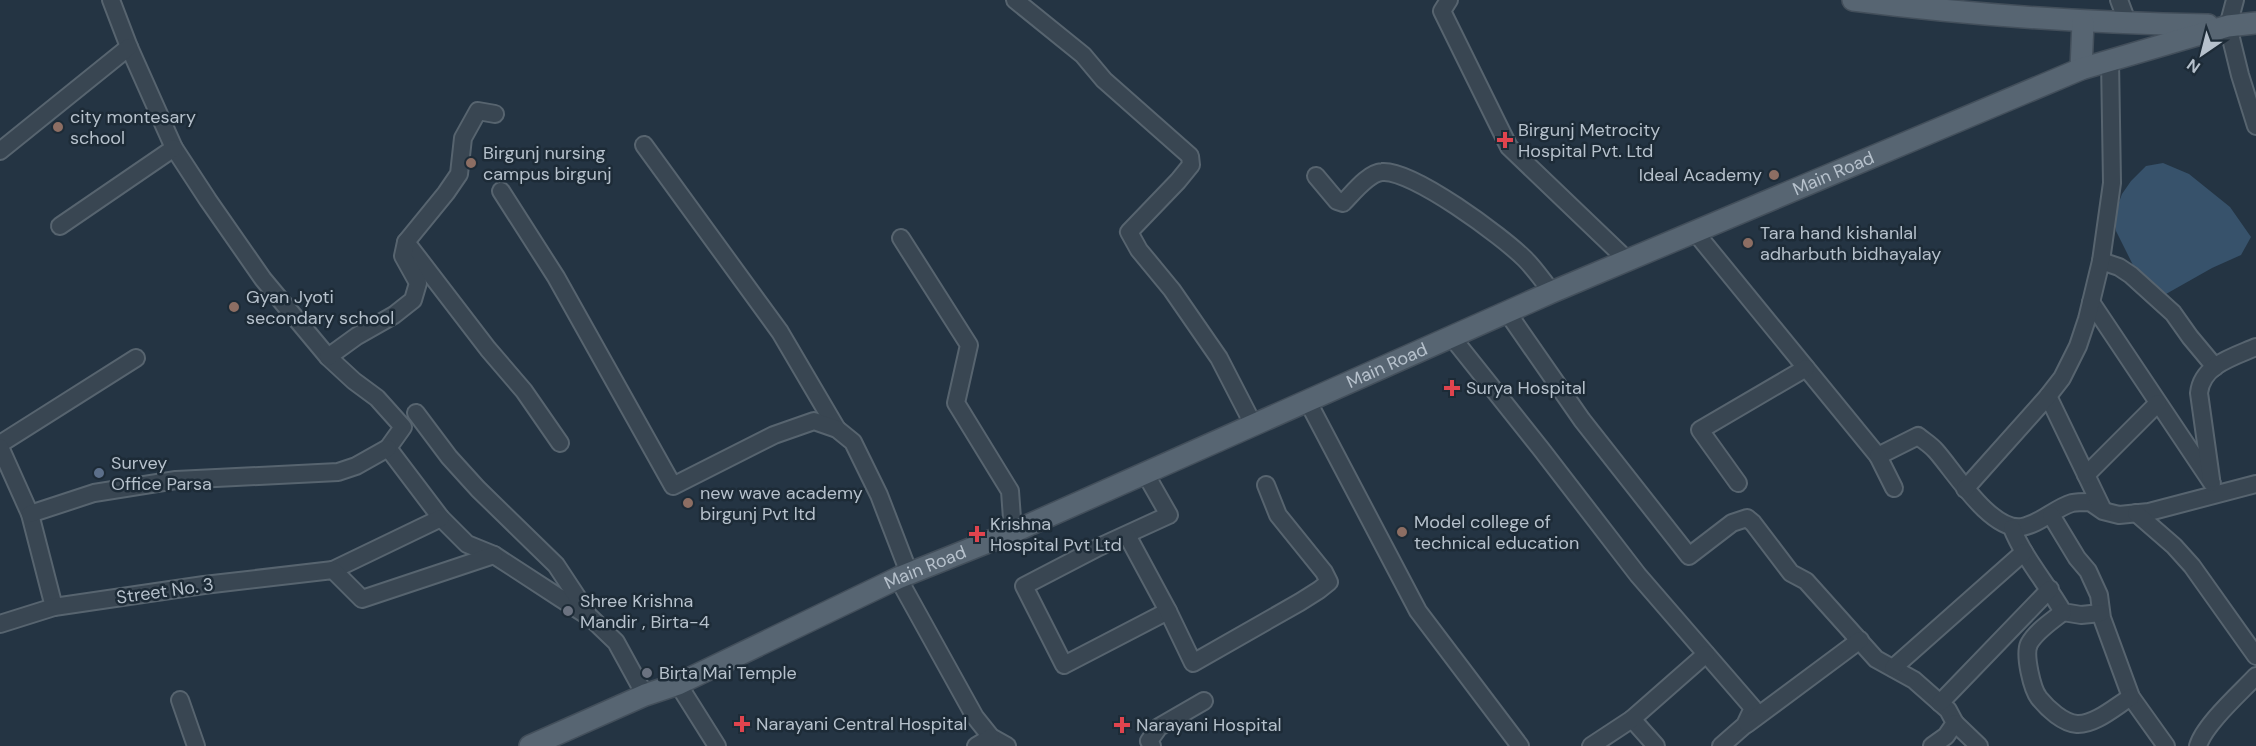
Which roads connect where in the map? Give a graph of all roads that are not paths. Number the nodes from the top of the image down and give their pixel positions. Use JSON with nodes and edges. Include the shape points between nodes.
{"nodes":[{"id":1,"x":111,"y":0,"type":"edge"},
{"id":2,"x":1015,"y":0,"type":"edge"},
{"id":3,"x":1449,"y":0,"type":"edge"},
{"id":4,"x":1852,"y":0,"type":"edge"},
{"id":5,"x":2119,"y":0,"type":"edge"},
{"id":6,"x":2235,"y":0,"type":"edge"},
{"id":7,"x":1942,"y":5,"type":"edge"},
{"id":8,"x":2083,"y":22,"type":"junction"},
{"id":9,"x":2256,"y":23,"type":"edge"},
{"id":10,"x":2128,"y":24,"type":"junction"},
{"id":11,"x":2228,"y":26,"type":"junction"},
{"id":12,"x":129,"y":47,"type":"junction"},
{"id":13,"x":2110,"y":60,"type":"junction"},
{"id":14,"x":2081,"y":69,"type":"junction"},
{"id":15,"x":495,"y":114,"type":"dead end"},
{"id":16,"x":2256,"y":126,"type":"edge"},
{"id":17,"x":644,"y":145,"type":"dead end"},
{"id":18,"x":174,"y":148,"type":"junction"},
{"id":19,"x":0,"y":151,"type":"edge"},
{"id":20,"x":1317,"y":176,"type":"dead end"},
{"id":21,"x":501,"y":191,"type":"dead end"},
{"id":22,"x":60,"y":226,"type":"dead end"},
{"id":23,"x":1695,"y":232,"type":"junction"},
{"id":24,"x":901,"y":238,"type":"dead end"},
{"id":25,"x":406,"y":242,"type":"junction"},
{"id":26,"x":1627,"y":260,"type":"junction"},
{"id":27,"x":2101,"y":261,"type":"junction"},
{"id":28,"x":1551,"y":292,"type":"junction"},
{"id":29,"x":2091,"y":302,"type":"junction"},
{"id":30,"x":1507,"y":312,"type":"junction"},
{"id":31,"x":1451,"y":336,"type":"junction"},
{"id":32,"x":2256,"y":347,"type":"edge"},
{"id":33,"x":328,"y":357,"type":"junction"},
{"id":34,"x":136,"y":358,"type":"dead end"},
{"id":35,"x":1806,"y":368,"type":"junction"},
{"id":36,"x":2215,"y":368,"type":"junction"},
{"id":37,"x":2048,"y":396,"type":"junction"},
{"id":38,"x":428,"y":400,"type":"dead end"},
{"id":39,"x":1307,"y":400,"type":"junction"},
{"id":40,"x":2158,"y":403,"type":"junction"},
{"id":41,"x":416,"y":413,"type":"junction"},
{"id":42,"x":1253,"y":424,"type":"junction"},
{"id":43,"x":403,"y":427,"type":"junction"},
{"id":44,"x":837,"y":429,"type":"junction"},
{"id":45,"x":560,"y":442,"type":"dead end"},
{"id":46,"x":0,"y":446,"type":"edge"},
{"id":47,"x":388,"y":448,"type":"junction"},
{"id":48,"x":1878,"y":456,"type":"junction"},
{"id":49,"x":1145,"y":473,"type":"junction"},
{"id":50,"x":2086,"y":475,"type":"junction"},
{"id":51,"x":1738,"y":483,"type":"dead end"},
{"id":52,"x":2256,"y":484,"type":"edge"},
{"id":53,"x":1266,"y":485,"type":"dead end"},
{"id":54,"x":1894,"y":488,"type":"dead end"},
{"id":55,"x":1965,"y":489,"type":"junction"},
{"id":56,"x":2212,"y":489,"type":"junction"},
{"id":57,"x":2103,"y":511,"type":"junction"},
{"id":58,"x":2136,"y":513,"type":"junction"},
{"id":59,"x":30,"y":514,"type":"junction"},
{"id":60,"x":2051,"y":515,"type":"junction"},
{"id":61,"x":441,"y":518,"type":"junction"},
{"id":62,"x":2012,"y":528,"type":"junction"},
{"id":63,"x":1013,"y":532,"type":"junction"},
{"id":64,"x":1127,"y":535,"type":"junction"},
{"id":65,"x":2024,"y":552,"type":"junction"},
{"id":66,"x":494,"y":555,"type":"junction"},
{"id":67,"x":333,"y":570,"type":"junction"},
{"id":68,"x":904,"y":575,"type":"junction"},
{"id":69,"x":2050,"y":589,"type":"junction"},
{"id":70,"x":54,"y":607,"type":"junction"},
{"id":71,"x":1168,"y":610,"type":"junction"},
{"id":72,"x":2063,"y":612,"type":"junction"},
{"id":73,"x":2101,"y":613,"type":"junction"},
{"id":74,"x":591,"y":618,"type":"junction"},
{"id":75,"x":1,"y":625,"type":"edge"},
{"id":76,"x":1860,"y":640,"type":"junction"},
{"id":77,"x":1706,"y":654,"type":"junction"},
{"id":78,"x":2256,"y":656,"type":"edge"},
{"id":79,"x":1893,"y":668,"type":"junction"},
{"id":80,"x":2256,"y":676,"type":"edge"},
{"id":81,"x":678,"y":684,"type":"junction"},
{"id":82,"x":645,"y":695,"type":"junction"},
{"id":83,"x":2131,"y":697,"type":"junction"},
{"id":84,"x":180,"y":700,"type":"dead end"},
{"id":85,"x":1204,"y":701,"type":"dead end"},
{"id":86,"x":1940,"y":703,"type":"junction"},
{"id":87,"x":1632,"y":719,"type":"junction"},
{"id":88,"x":1955,"y":723,"type":"junction"},
{"id":89,"x":1745,"y":725,"type":"junction"},
{"id":90,"x":991,"y":737,"type":"junction"},
{"id":91,"x":196,"y":746,"type":"edge"},
{"id":92,"x":530,"y":746,"type":"edge"},
{"id":93,"x":717,"y":746,"type":"edge"},
{"id":94,"x":976,"y":746,"type":"edge"},
{"id":95,"x":1007,"y":746,"type":"edge"},
{"id":96,"x":1152,"y":746,"type":"edge"},
{"id":97,"x":1520,"y":746,"type":"edge"},
{"id":98,"x":1592,"y":746,"type":"edge"},
{"id":99,"x":1656,"y":746,"type":"edge"},
{"id":100,"x":1720,"y":746,"type":"edge"},
{"id":101,"x":1932,"y":746,"type":"edge"},
{"id":102,"x":1979,"y":746,"type":"edge"},
{"id":103,"x":2166,"y":746,"type":"edge"},
{"id":104,"x":2198,"y":746,"type":"edge"}],
"edges":[{"from":1,"to":12,"type":"street"},
{"from":2,"to":42,"type":"street","via":[[1083,55],[1104,80],[1190,156],[1191,165],[1179,181],[1129,232],[1219,358]]},
{"from":3,"to":26,"type":"street","via":[[1442,11],[1509,147]]},
{"from":4,"to":7,"type":"main road"},
{"from":5,"to":10,"type":"street"},
{"from":6,"to":11,"type":"street"},
{"from":7,"to":8,"type":"main road"},
{"from":8,"to":10,"type":"main road"},
{"from":8,"to":14,"type":"main road"},
{"from":9,"to":11,"type":"main road","name":"Main Road"},
{"from":10,"to":11,"type":"main road"},
{"from":11,"to":13,"type":"main road","name":"Main Road"},
{"from":11,"to":16,"type":"street"},
{"from":12,"to":18,"type":"street"},
{"from":12,"to":19,"type":"street"},
{"from":13,"to":14,"type":"main road","name":"Main Road"},
{"from":13,"to":27,"type":"street","via":[[2112,183]]},
{"from":14,"to":23,"type":"main road","name":"Main Road"},
{"from":15,"to":25,"type":"street","via":[[478,111],[463,138],[459,174]]},
{"from":17,"to":44,"type":"street","via":[[780,332]]},
{"from":18,"to":22,"type":"street"},
{"from":18,"to":33,"type":"street","via":[[263,279]]},
{"from":20,"to":28,"type":"street","via":[[1343,203],[1379,171],[1416,182],[1497,234],[1527,261]]},
{"from":21,"to":44,"type":"street","via":[[556,277],[673,486],[774,435],[814,421]]},
{"from":23,"to":26,"type":"main road","name":"Main Road"},
{"from":23,"to":35,"type":"street"},
{"from":24,"to":63,"type":"street","via":[[969,345],[956,403],[1010,491]]},
{"from":25,"to":33,"type":"street","via":[[403,256],[418,283],[413,300]]},
{"from":25,"to":45,"type":"street"},
{"from":26,"to":28,"type":"main road","name":"Main Road"},
{"from":27,"to":29,"type":"street"},
{"from":27,"to":36,"type":"street","via":[[2131,275],[2174,313]]},
{"from":28,"to":30,"type":"main road","name":"Main Road"},
{"from":29,"to":37,"type":"street","via":[[2078,346]]},
{"from":29,"to":40,"type":"street"},
{"from":30,"to":31,"type":"main road","name":"Main Road"},
{"from":30,"to":76,"type":"street","via":[[1582,420],[1689,556],[1732,523],[1747,518],[1791,573],[1806,581]]},
{"from":31,"to":39,"type":"main road","name":"Main Road"},
{"from":31,"to":77,"type":"street","via":[[1638,575]]},
{"from":32,"to":36,"type":"street","via":[[2224,360]]},
{"from":33,"to":43,"type":"street","via":[[377,398]]},
{"from":34,"to":46,"type":"street"},
{"from":35,"to":48,"type":"street"},
{"from":35,"to":51,"type":"street","via":[[1700,430]]},
{"from":36,"to":56,"type":"street","via":[[2200,382],[2199,393]]},
{"from":37,"to":50,"type":"street"},
{"from":37,"to":55,"type":"street"},
{"from":38,"to":41,"type":"street"},
{"from":39,"to":42,"type":"main road","name":"Main Road"},
{"from":39,"to":97,"type":"street","via":[[1418,610]]},
{"from":40,"to":50,"type":"street"},
{"from":40,"to":56,"type":"street"},
{"from":41,"to":43,"type":"street"},
{"from":41,"to":74,"type":"street","via":[[478,489],[556,564]]},
{"from":42,"to":49,"type":"main road","name":"Main Road"},
{"from":43,"to":47,"type":"street"},
{"from":44,"to":68,"type":"street","via":[[853,442],[879,495]]},
{"from":46,"to":59,"type":"street"},
{"from":47,"to":59,"type":"street","via":[[338,472],[176,480],[94,493]]},
{"from":47,"to":61,"type":"street"},
{"from":48,"to":54,"type":"street"},
{"from":48,"to":55,"type":"street","via":[[1918,436],[1934,449]]},
{"from":49,"to":63,"type":"main road","name":"Main Road"},
{"from":49,"to":64,"type":"street","via":[[1169,515]]},
{"from":50,"to":57,"type":"street"},
{"from":52,"to":56,"type":"street"},
{"from":53,"to":71,"type":"street","via":[[1278,515],[1329,582],[1193,663]]},
{"from":55,"to":62,"type":"street"},
{"from":56,"to":58,"type":"street"},
{"from":57,"to":58,"type":"street","via":[[2119,515]]},
{"from":57,"to":60,"type":"street","via":[[2090,502],[2071,504]]},
{"from":58,"to":78,"type":"street","via":[[2192,566]]},
{"from":59,"to":70,"type":"street"},
{"from":60,"to":62,"type":"street"},
{"from":60,"to":73,"type":"street","via":[[2088,571],[2099,595]]},
{"from":61,"to":66,"type":"street","via":[[467,543]]},
{"from":61,"to":67,"type":"street","name":"Street No. 3"},
{"from":62,"to":65,"type":"street"},
{"from":63,"to":68,"type":"main road","name":"Main Road"},
{"from":64,"to":71,"type":"street"},
{"from":64,"to":71,"type":"street","via":[[1024,586],[1064,665]]},
{"from":65,"to":69,"type":"street"},
{"from":65,"to":79,"type":"street"},
{"from":66,"to":67,"type":"street","via":[[362,599]]},
{"from":66,"to":74,"type":"street"},
{"from":67,"to":70,"type":"street","name":"Street No. 3"},
{"from":68,"to":81,"type":"main road","name":"Main Road"},
{"from":68,"to":90,"type":"street","via":[[975,717]]},
{"from":69,"to":72,"type":"street"},
{"from":69,"to":86,"type":"street"},
{"from":70,"to":75,"type":"street","name":"Street No. 3"},
{"from":72,"to":73,"type":"street"},
{"from":72,"to":83,"type":"street","via":[[2029,645],[2028,661],[2038,697],[2062,720],[2078,724],[2097,718]]},
{"from":73,"to":83,"type":"street"},
{"from":74,"to":82,"type":"street","via":[[616,642]]},
{"from":76,"to":79,"type":"street","via":[[1876,659]]},
{"from":76,"to":89,"type":"street"},
{"from":77,"to":87,"type":"street"},
{"from":77,"to":89,"type":"street","via":[[1753,708]]},
{"from":79,"to":86,"type":"street"},
{"from":80,"to":104,"type":"street"},
{"from":81,"to":82,"type":"main road","name":"Main Road"},
{"from":81,"to":93,"type":"street"},
{"from":82,"to":92,"type":"main road","name":"Main Road"},
{"from":83,"to":103,"type":"street"},
{"from":84,"to":91,"type":"street"},
{"from":85,"to":96,"type":"street","via":[[1159,727],[1149,741]]},
{"from":86,"to":88,"type":"street"},
{"from":87,"to":98,"type":"street"},
{"from":87,"to":99,"type":"street"},
{"from":88,"to":101,"type":"street"},
{"from":88,"to":102,"type":"street"},
{"from":89,"to":100,"type":"street"},
{"from":90,"to":94,"type":"street"},
{"from":90,"to":95,"type":"street"}]}
